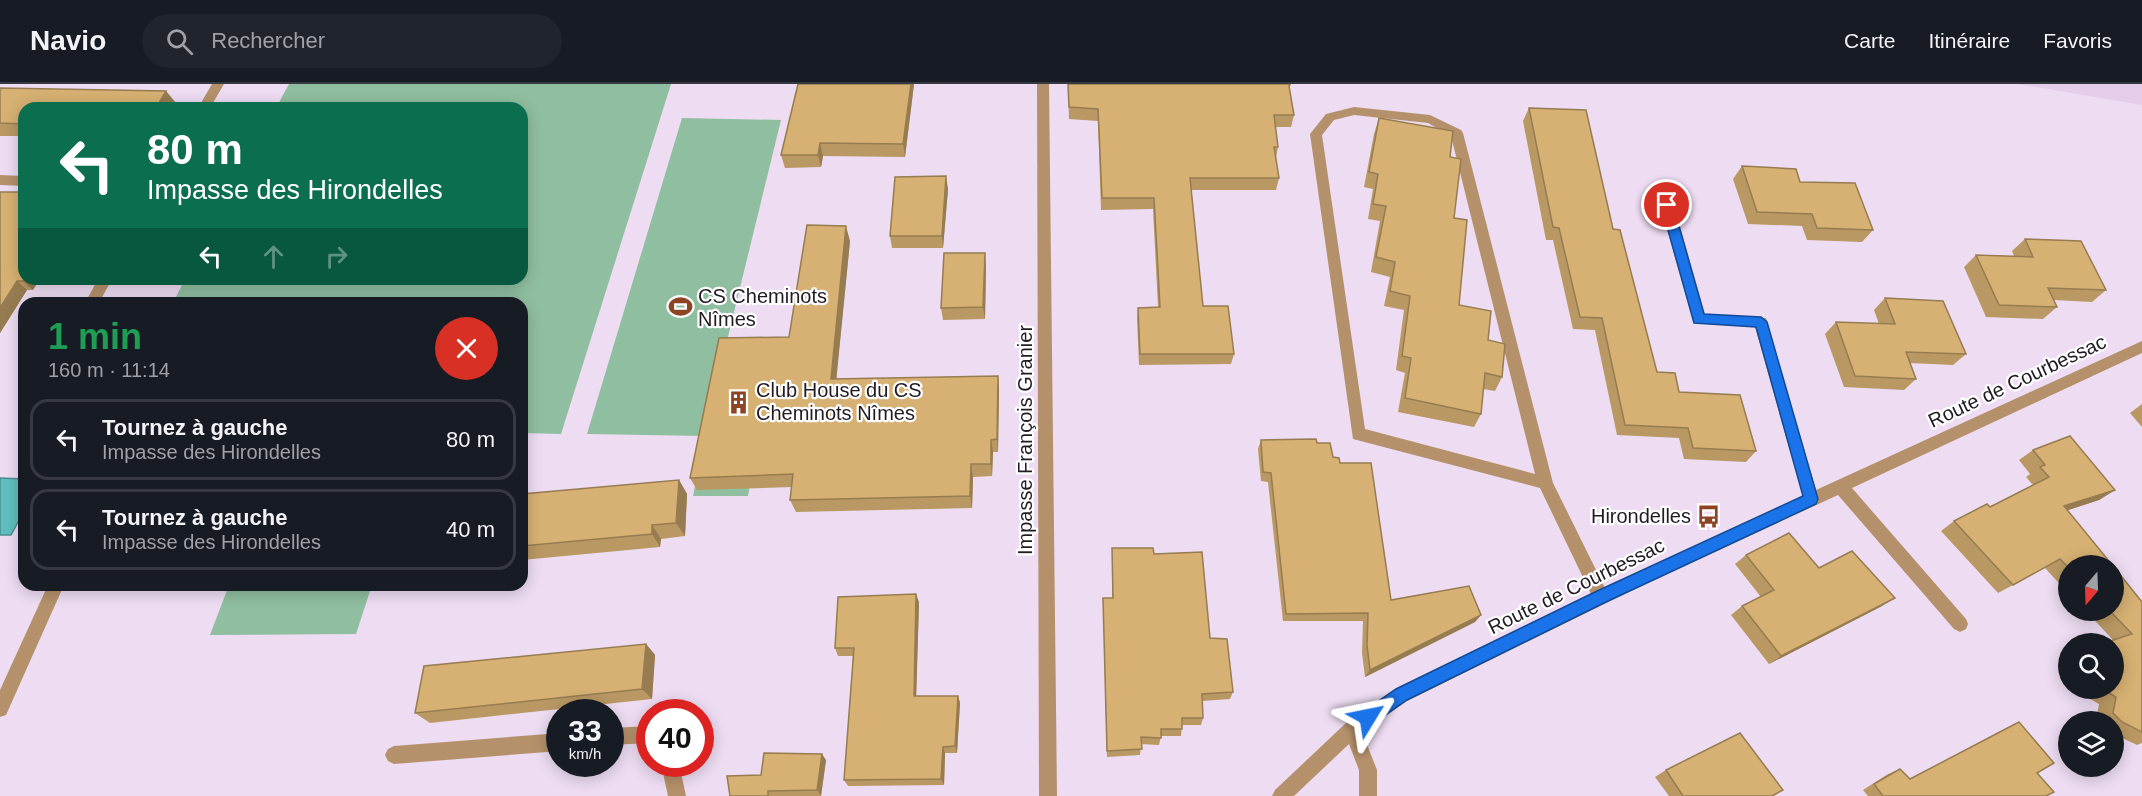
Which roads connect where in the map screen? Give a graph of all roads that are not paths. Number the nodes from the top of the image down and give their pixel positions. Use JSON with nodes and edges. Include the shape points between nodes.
{"nodes":[{"id":1,"x":218,"y":84,"type":"edge"},
{"id":2,"x":1043,"y":84,"type":"edge"},
{"id":3,"x":208,"y":102,"type":"edge"},
{"id":4,"x":0,"y":180,"type":"edge"},
{"id":5,"x":18,"y":181,"type":"edge"},
{"id":6,"x":1667,"y":205,"type":"dead end"},
{"id":7,"x":2142,"y":347,"type":"edge"},
{"id":8,"x":1545,"y":483,"type":"junction"},
{"id":9,"x":1840,"y":486,"type":"junction"},
{"id":10,"x":1811,"y":499,"type":"junction"},
{"id":11,"x":53,"y":591,"type":"edge"},
{"id":12,"x":1601,"y":597,"type":"junction"},
{"id":13,"x":1960,"y":624,"type":"dead end"},
{"id":14,"x":0,"y":709,"type":"edge"},
{"id":15,"x":1352,"y":729,"type":"junction"},
{"id":16,"x":546,"y":743,"type":"edge"},
{"id":17,"x":394,"y":755,"type":"dead end"},
{"id":18,"x":673,"y":777,"type":"edge"},
{"id":19,"x":677,"y":796,"type":"edge"},
{"id":20,"x":1048,"y":796,"type":"edge"},
{"id":21,"x":1281,"y":796,"type":"edge"},
{"id":22,"x":1368,"y":796,"type":"edge"}],
"edges":[{"from":1,"to":3,"type":"street"},
{"from":2,"to":20,"type":"street","name":"Impasse François Granier"},
{"from":4,"to":5,"type":"street"},
{"from":6,"to":10,"type":"street","via":[[1699,319],[1761,322]]},
{"from":7,"to":9,"type":"street","name":"Route de Courbessac"},
{"from":8,"to":8,"type":"street","via":[[1358,434],[1316,134],[1330,117],[1354,111],[1430,118],[1456,133]]},
{"from":8,"to":12,"type":"street"},
{"from":9,"to":10,"type":"street","name":"Route de Courbessac"},
{"from":9,"to":13,"type":"street"},
{"from":10,"to":12,"type":"street","name":"Route de Courbessac"},
{"from":11,"to":14,"type":"street"},
{"from":12,"to":15,"type":"street","name":"Route de Courbessac","via":[[1401,694]]},
{"from":15,"to":21,"type":"street","name":"Route de Courbessac"},
{"from":15,"to":22,"type":"street","via":[[1368,770]]},
{"from":16,"to":17,"type":"street"},
{"from":18,"to":19,"type":"street"}]}
